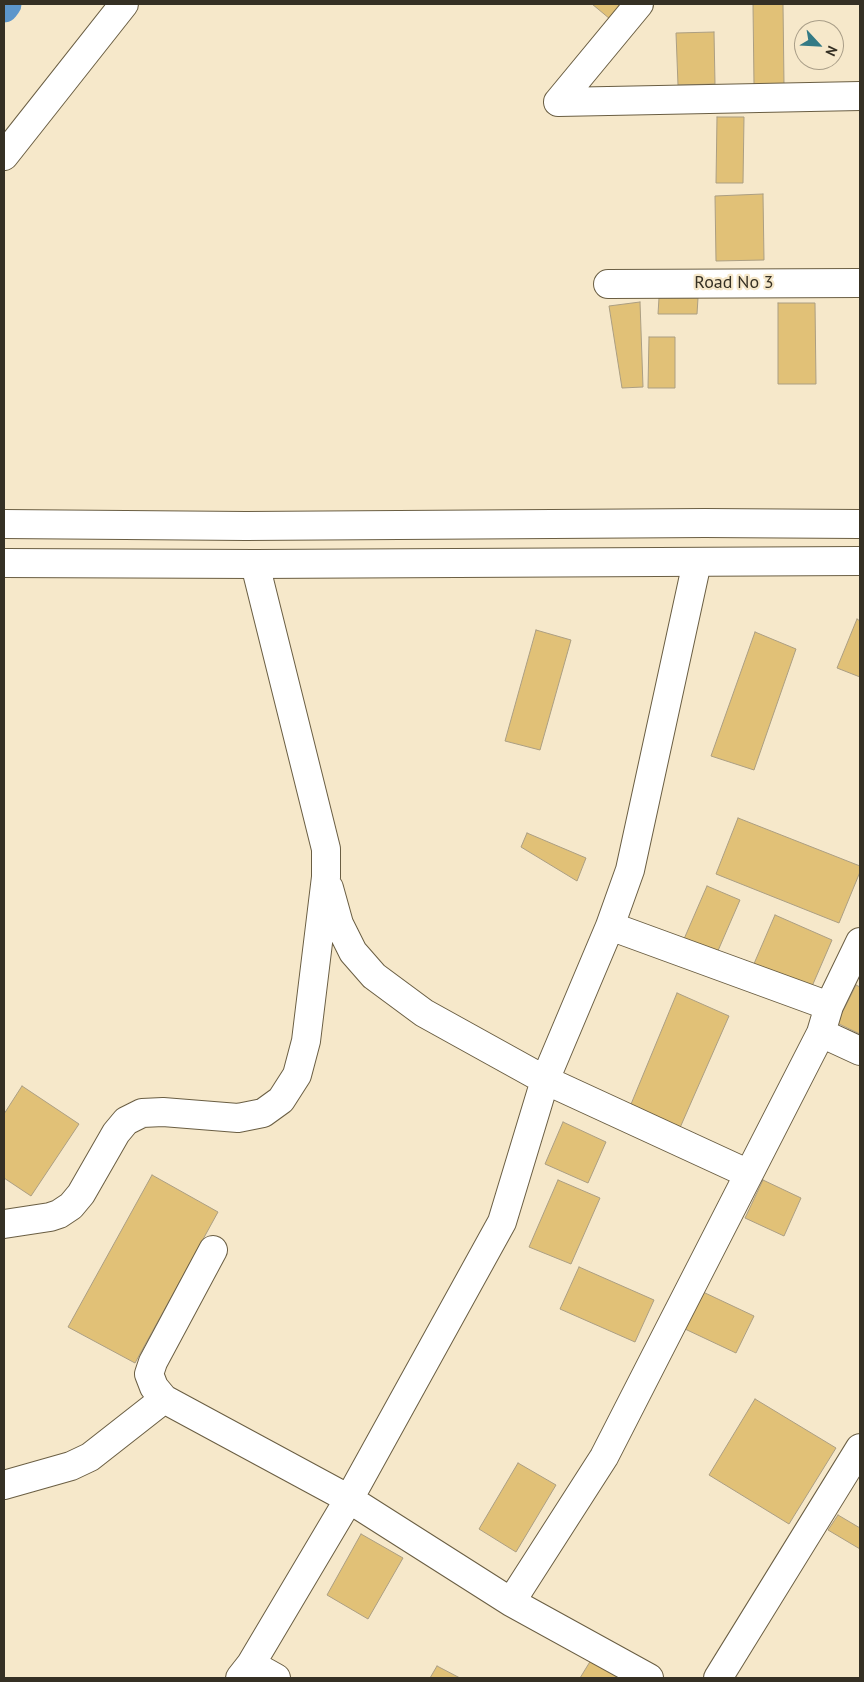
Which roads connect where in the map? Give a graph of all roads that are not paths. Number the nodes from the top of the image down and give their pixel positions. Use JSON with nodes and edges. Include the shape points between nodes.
{"nodes":[{"id":1,"x":124,"y":4,"type":"edge"},
{"id":2,"x":639,"y":4,"type":"edge"},
{"id":3,"x":860,"y":96,"type":"edge"},
{"id":4,"x":4,"y":156,"type":"edge"},
{"id":5,"x":860,"y":283,"type":"edge"},
{"id":6,"x":608,"y":284,"type":"dead end"},
{"id":7,"x":4,"y":524,"type":"edge"},
{"id":8,"x":860,"y":524,"type":"edge"},
{"id":9,"x":860,"y":561,"type":"edge"},
{"id":10,"x":697,"y":562,"type":"junction"},
{"id":11,"x":4,"y":563,"type":"edge"},
{"id":12,"x":255,"y":564,"type":"junction"},
{"id":13,"x":326,"y":877,"type":"junction"},
{"id":14,"x":610,"y":926,"type":"junction"},
{"id":15,"x":860,"y":942,"type":"edge"},
{"id":16,"x":829,"y":1006,"type":"junction"},
{"id":17,"x":821,"y":1033,"type":"junction"},
{"id":18,"x":860,"y":1051,"type":"edge"},
{"id":19,"x":546,"y":1080,"type":"junction"},
{"id":20,"x":749,"y":1174,"type":"junction"},
{"id":21,"x":4,"y":1224,"type":"edge"},
{"id":22,"x":213,"y":1250,"type":"dead end"},
{"id":23,"x":164,"y":1399,"type":"junction"},
{"id":24,"x":860,"y":1448,"type":"edge"},
{"id":25,"x":4,"y":1485,"type":"edge"},
{"id":26,"x":349,"y":1499,"type":"junction"},
{"id":27,"x":511,"y":1602,"type":"junction"},
{"id":28,"x":245,"y":1671,"type":"edge"},
{"id":29,"x":276,"y":1678,"type":"edge"},
{"id":30,"x":649,"y":1678,"type":"edge"},
{"id":31,"x":718,"y":1678,"type":"edge"}],
"edges":[{"from":1,"to":4,"type":"main road"},
{"from":2,"to":3,"type":"main road","via":[[558,102]]},
{"from":5,"to":6,"type":"main road","name":"Road No 3"},
{"from":7,"to":8,"type":"main road"},
{"from":9,"to":10,"type":"main road"},
{"from":10,"to":12,"type":"main road"},
{"from":10,"to":14,"type":"main road","via":[[630,870]]},
{"from":11,"to":12,"type":"main road"},
{"from":12,"to":13,"type":"main road","via":[[322,830]]},
{"from":13,"to":19,"type":"main road","via":[[339,924],[353,952],[374,976],[424,1013]]},
{"from":13,"to":21,"type":"main road","via":[[306,1041],[297,1075],[281,1100],[263,1113],[238,1118],[142,1112],[126,1121],[116,1133],[71,1206],[50,1217]]},
{"from":14,"to":16,"type":"main road"},
{"from":14,"to":19,"type":"main road"},
{"from":15,"to":16,"type":"main road"},
{"from":16,"to":17,"type":"main road"},
{"from":17,"to":18,"type":"main road"},
{"from":17,"to":20,"type":"main road"},
{"from":19,"to":20,"type":"main road"},
{"from":19,"to":26,"type":"main road","via":[[502,1222]]},
{"from":20,"to":27,"type":"main road","via":[[604,1457]]},
{"from":22,"to":23,"type":"main road","via":[[153,1362],[150,1374],[154,1387]]},
{"from":23,"to":25,"type":"main road","via":[[90,1457],[71,1466]]},
{"from":23,"to":26,"type":"main road"},
{"from":24,"to":31,"type":"main road"},
{"from":26,"to":27,"type":"main road"},
{"from":26,"to":28,"type":"main road"},
{"from":27,"to":30,"type":"main road"},
{"from":28,"to":29,"type":"main road"}]}
